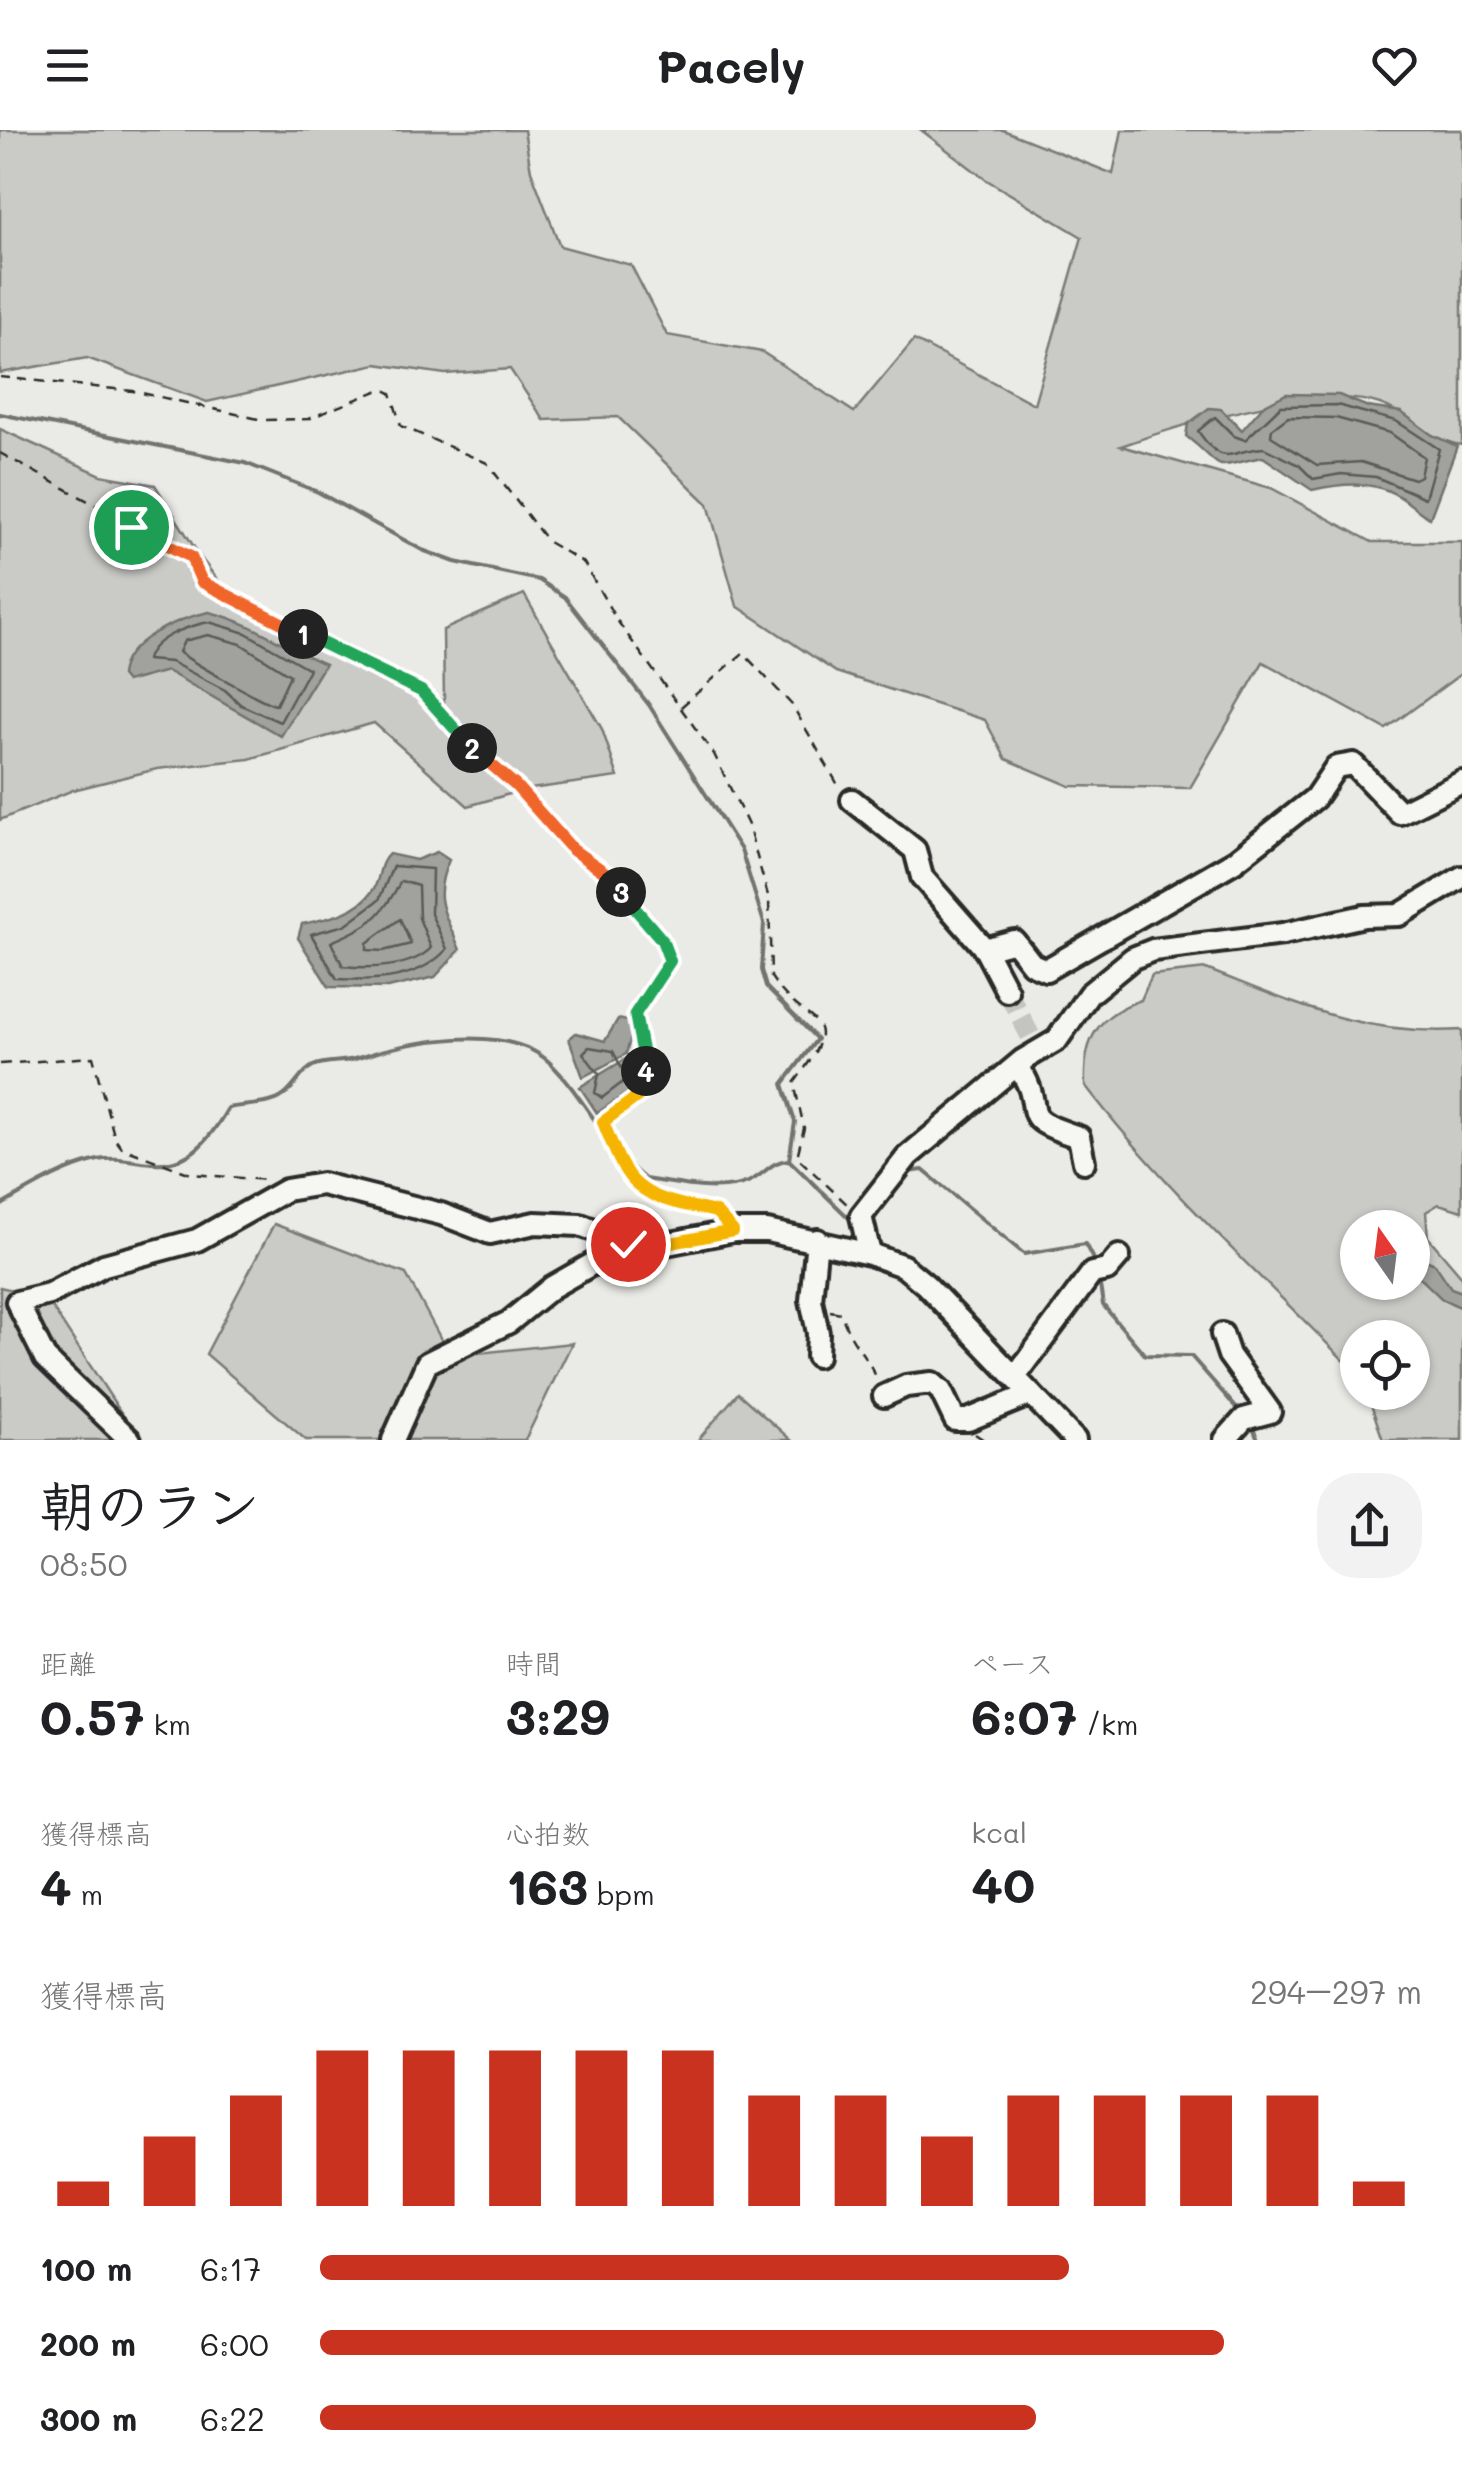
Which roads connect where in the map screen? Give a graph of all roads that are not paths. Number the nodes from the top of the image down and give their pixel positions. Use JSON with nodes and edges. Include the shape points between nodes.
{"nodes":[{"id":1,"x":1462,"y":782,"type":"edge"},
{"id":2,"x":852,"y":800,"type":"road end"},
{"id":3,"x":1462,"y":877,"type":"edge"},
{"id":4,"x":984,"y":949,"type":"junction"},
{"id":5,"x":1007,"y":991,"type":"tunnel mouth"},
{"id":6,"x":1018,"y":1065,"type":"junction"},
{"id":7,"x":1084,"y":1162,"type":"dead end"},
{"id":8,"x":865,"y":1236,"type":"junction"},
{"id":9,"x":817,"y":1240,"type":"junction"},
{"id":10,"x":628,"y":1244,"type":"junction"},
{"id":11,"x":1119,"y":1256,"type":"dead end"},
{"id":12,"x":1222,"y":1334,"type":"dead end"},
{"id":13,"x":817,"y":1356,"type":"dead end"},
{"id":14,"x":1014,"y":1377,"type":"junction"},
{"id":15,"x":1031,"y":1394,"type":"junction"},
{"id":16,"x":884,"y":1396,"type":"road end"},
{"id":17,"x":130,"y":1440,"type":"edge"},
{"id":18,"x":394,"y":1440,"type":"edge"},
{"id":19,"x":1075,"y":1440,"type":"edge"},
{"id":20,"x":1225,"y":1440,"type":"edge"}],
"edges":[{"from":1,"to":4,"type":"street","via":[[1400,813],[1353,764],[1336,767],[1315,798],[1236,861],[1046,970],[1032,964],[1014,940]]},
{"from":2,"to":4,"type":"street","via":[[915,850],[929,886]]},
{"from":3,"to":6,"type":"street","via":[[1399,915],[1134,958],[1089,994],[1057,1040],[1035,1046]]},
{"from":4,"to":5,"type":"street"},
{"from":6,"to":7,"type":"street","via":[[1032,1086],[1034,1116],[1041,1125],[1080,1138]]},
{"from":6,"to":8,"type":"street","via":[[908,1156]]},
{"from":8,"to":9,"type":"street"},
{"from":8,"to":14,"type":"street","via":[[926,1285]]},
{"from":9,"to":10,"type":"street","via":[[733,1231]]},
{"from":9,"to":13,"type":"street"},
{"from":10,"to":17,"type":"street","via":[[580,1224],[534,1223],[490,1233],[337,1186],[286,1190],[197,1240],[104,1266],[17,1302],[45,1358]]},
{"from":10,"to":18,"type":"street","via":[[552,1286],[509,1322],[427,1363]]},
{"from":11,"to":14,"type":"street","via":[[1092,1274]]},
{"from":12,"to":20,"type":"street","via":[[1229,1356],[1270,1412],[1244,1419]]},
{"from":14,"to":15,"type":"street"},
{"from":15,"to":16,"type":"street","via":[[968,1420],[956,1420],[932,1383]]},
{"from":15,"to":19,"type":"street"}]}
